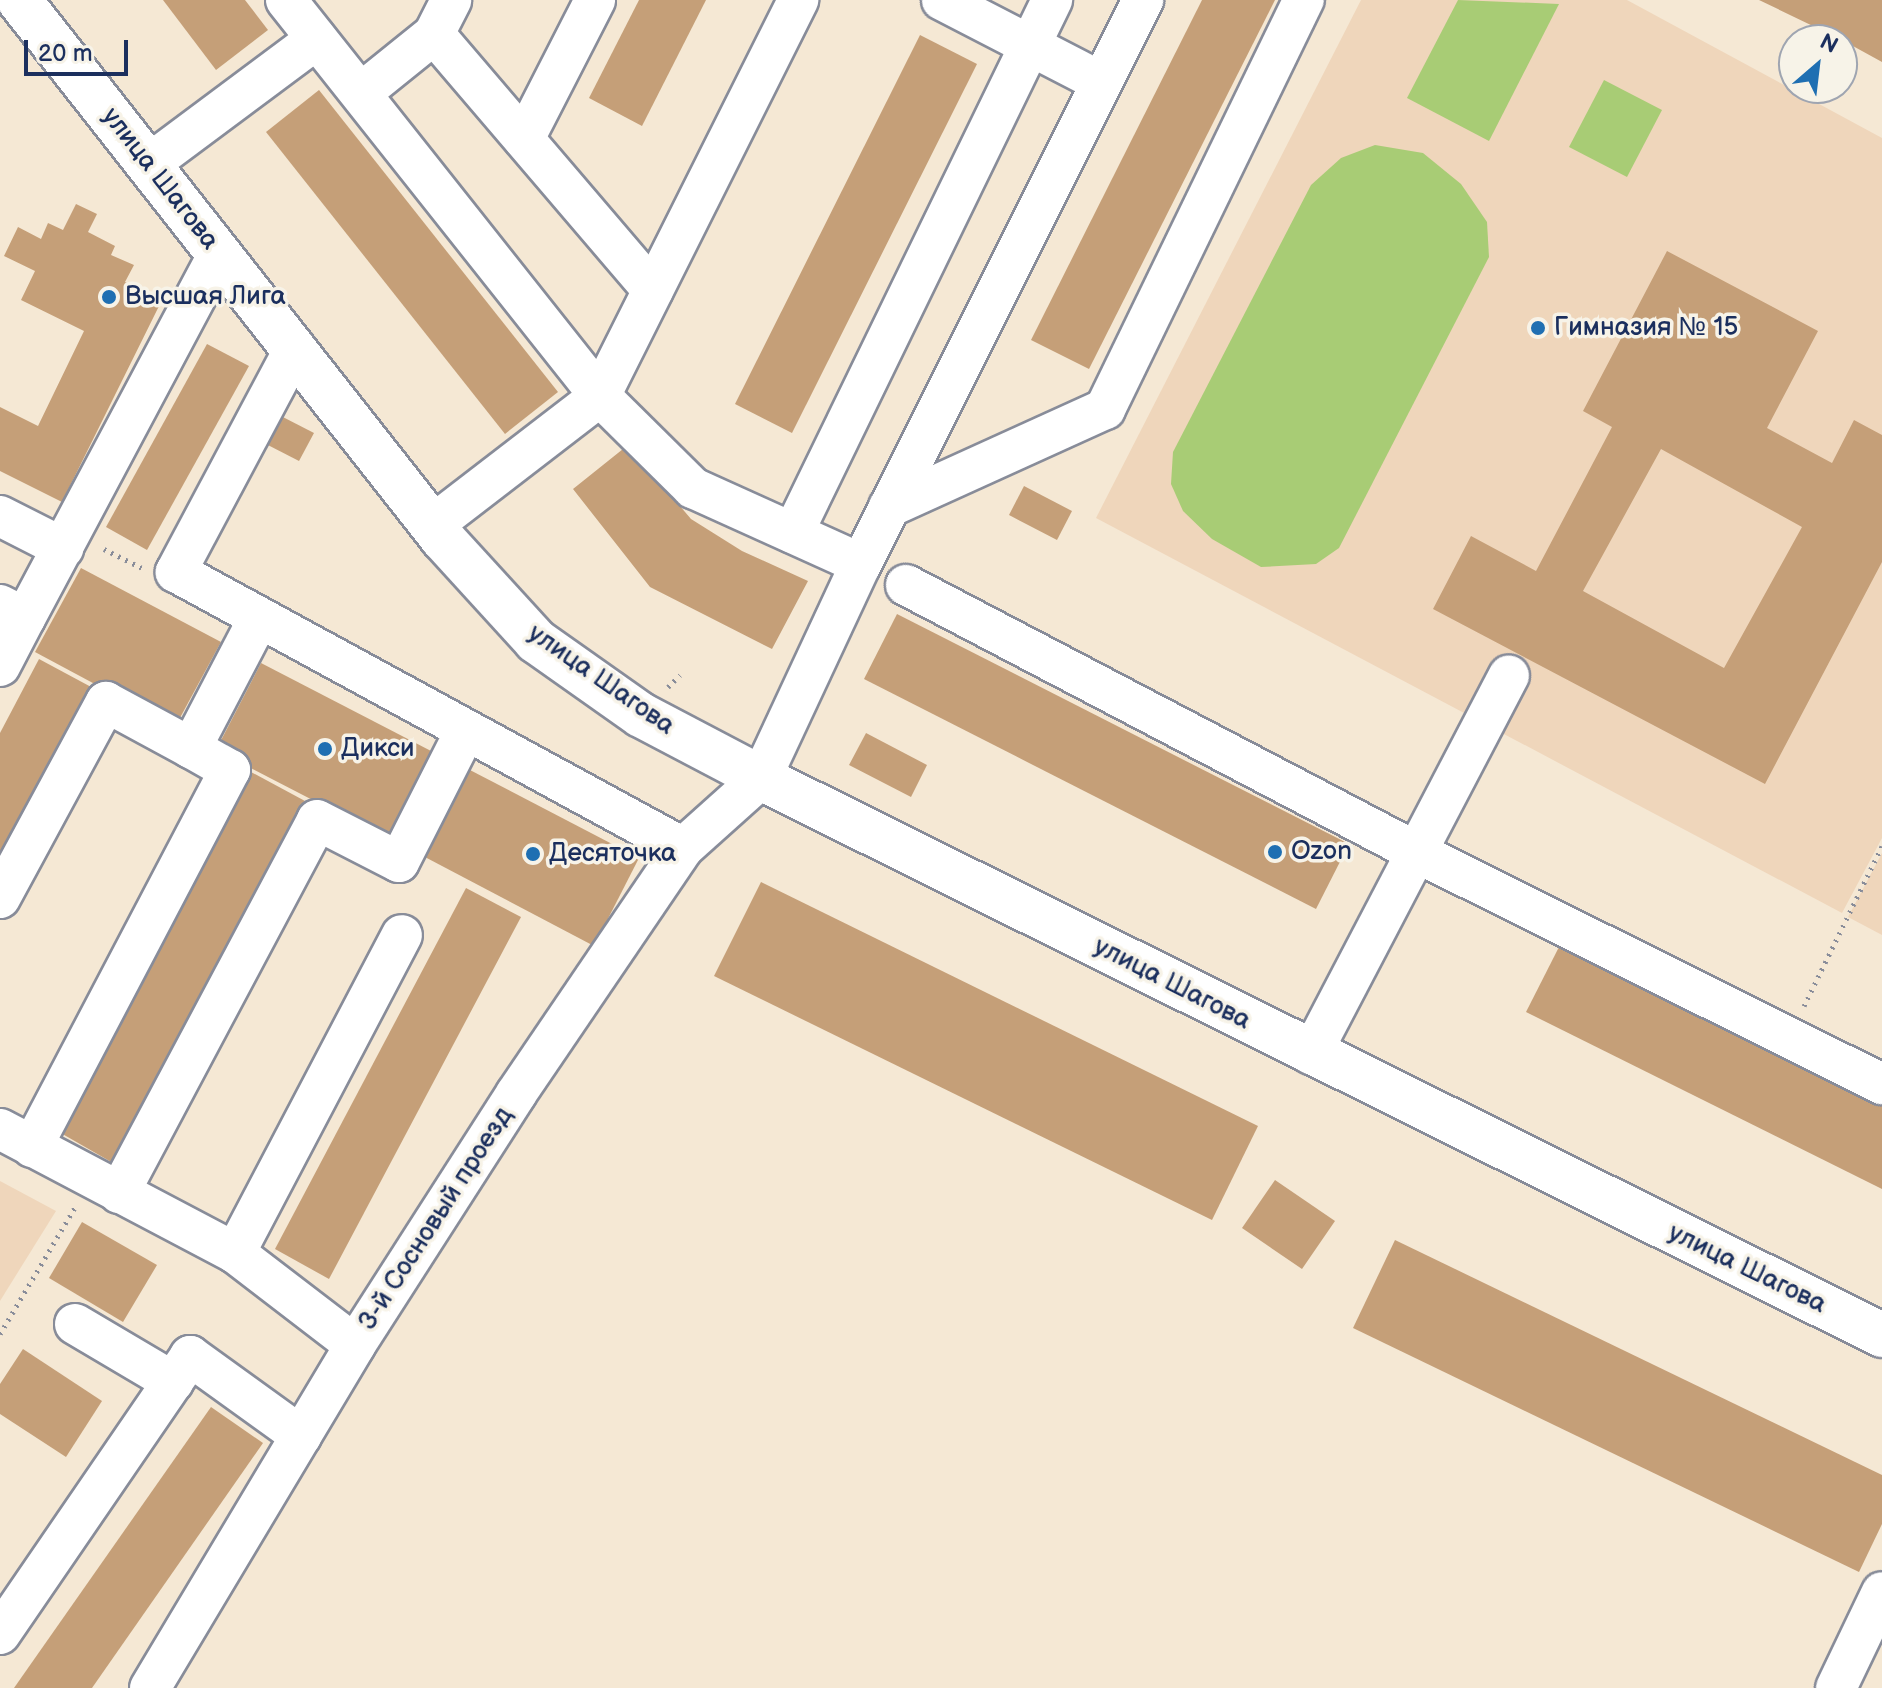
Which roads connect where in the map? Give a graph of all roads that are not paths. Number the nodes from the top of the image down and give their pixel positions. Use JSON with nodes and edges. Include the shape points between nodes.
{"nodes":[{"id":1,"x":19,"y":0,"type":"edge"},
{"id":2,"x":286,"y":0,"type":"edge"},
{"id":3,"x":595,"y":0,"type":"edge"},
{"id":4,"x":798,"y":0,"type":"edge"},
{"id":5,"x":942,"y":0,"type":"edge"},
{"id":6,"x":1052,"y":0,"type":"edge"},
{"id":7,"x":1143,"y":0,"type":"edge"},
{"id":8,"x":1304,"y":0,"type":"edge"},
{"id":9,"x":442,"y":17,"type":"edge"},
{"id":10,"x":317,"y":39,"type":"junction"},
{"id":11,"x":1030,"y":45,"type":"junction"},
{"id":12,"x":1101,"y":82,"type":"junction"},
{"id":13,"x":361,"y":93,"type":"junction"},
{"id":14,"x":524,"y":139,"type":"junction"},
{"id":15,"x":149,"y":164,"type":"junction"},
{"id":16,"x":219,"y":253,"type":"junction"},
{"id":17,"x":653,"y":290,"type":"junction"},
{"id":18,"x":295,"y":348,"type":"junction"},
{"id":19,"x":600,"y":396,"type":"junction"},
{"id":20,"x":889,"y":507,"type":"junction"},
{"id":21,"x":0,"y":516,"type":"edge"},
{"id":22,"x":434,"y":524,"type":"junction"},
{"id":23,"x":793,"y":533,"type":"junction"},
{"id":24,"x":67,"y":540,"type":"junction"},
{"id":25,"x":861,"y":564,"type":"junction"},
{"id":26,"x":906,"y":585,"type":"dead end"},
{"id":27,"x":13,"y":612,"type":"edge"},
{"id":28,"x":259,"y":618,"type":"junction"},
{"id":29,"x":0,"y":666,"type":"edge"},
{"id":30,"x":1509,"y":676,"type":"dead end"},
{"id":31,"x":466,"y":730,"type":"junction"},
{"id":32,"x":191,"y":748,"type":"junction"},
{"id":33,"x":761,"y":778,"type":"junction"},
{"id":34,"x":683,"y":848,"type":"junction"},
{"id":35,"x":1416,"y":852,"type":"junction"},
{"id":36,"x":0,"y":898,"type":"edge"},
{"id":37,"x":402,"y":935,"type":"dead end"},
{"id":38,"x":1311,"y":1054,"type":"junction"},
{"id":39,"x":1882,"y":1084,"type":"edge"},
{"id":40,"x":16,"y":1138,"type":"edge"},
{"id":41,"x":105,"y":1186,"type":"junction"},
{"id":42,"x":235,"y":1253,"type":"junction"},
{"id":43,"x":75,"y":1324,"type":"dead end"},
{"id":44,"x":1882,"y":1335,"type":"edge"},
{"id":45,"x":355,"y":1345,"type":"junction"},
{"id":46,"x":173,"y":1382,"type":"junction"},
{"id":47,"x":301,"y":1436,"type":"junction"},
{"id":48,"x":1882,"y":1592,"type":"edge"},
{"id":49,"x":0,"y":1634,"type":"edge"},
{"id":50,"x":150,"y":1688,"type":"edge"},
{"id":51,"x":1836,"y":1688,"type":"edge"}],
"edges":[{"from":1,"to":15,"type":"main road","name":"улица Шагова"},
{"from":2,"to":10,"type":"street"},
{"from":3,"to":14,"type":"street"},
{"from":4,"to":17,"type":"street"},
{"from":5,"to":11,"type":"street"},
{"from":6,"to":11,"type":"street"},
{"from":7,"to":12,"type":"street"},
{"from":8,"to":20,"type":"street","via":[[1105,409]]},
{"from":9,"to":13,"type":"street"},
{"from":9,"to":14,"type":"street"},
{"from":10,"to":13,"type":"street"},
{"from":10,"to":15,"type":"street"},
{"from":11,"to":12,"type":"street"},
{"from":11,"to":23,"type":"street"},
{"from":12,"to":20,"type":"street"},
{"from":13,"to":19,"type":"street"},
{"from":14,"to":17,"type":"street"},
{"from":15,"to":16,"type":"main road","name":"улица Шагова"},
{"from":16,"to":18,"type":"main road","name":"улица Шагова"},
{"from":16,"to":24,"type":"street"},
{"from":17,"to":19,"type":"street"},
{"from":18,"to":22,"type":"main road","name":"улица Шагова"},
{"from":18,"to":28,"type":"street","via":[[176,572]]},
{"from":19,"to":22,"type":"street"},
{"from":19,"to":23,"type":"street","via":[[693,488]]},
{"from":20,"to":25,"type":"street"},
{"from":21,"to":24,"type":"street"},
{"from":22,"to":33,"type":"main road","name":"улица Шагова","via":[[536,641],[641,715]]},
{"from":23,"to":25,"type":"street"},
{"from":24,"to":27,"type":"street"},
{"from":25,"to":33,"type":"street"},
{"from":26,"to":35,"type":"street"},
{"from":27,"to":29,"type":"street"},
{"from":28,"to":31,"type":"street"},
{"from":28,"to":32,"type":"street"},
{"from":30,"to":35,"type":"street"},
{"from":31,"to":34,"type":"street"},
{"from":31,"to":41,"type":"street","via":[[403,872],[317,820]]},
{"from":32,"to":36,"type":"street","via":[[106,702]]},
{"from":32,"to":40,"type":"street","via":[[230,770]]},
{"from":33,"to":34,"type":"street","name":"3-й Сосновый проезд"},
{"from":33,"to":38,"type":"main road","name":"улица Шагова"},
{"from":34,"to":45,"type":"street","name":"3-й Сосновый проезд"},
{"from":35,"to":38,"type":"street"},
{"from":35,"to":39,"type":"street"},
{"from":37,"to":42,"type":"street"},
{"from":38,"to":44,"type":"main road","name":"улица Шагова"},
{"from":40,"to":41,"type":"street"},
{"from":41,"to":42,"type":"street"},
{"from":42,"to":45,"type":"street"},
{"from":43,"to":46,"type":"street"},
{"from":45,"to":47,"type":"street","name":"3-й Сосновый проезд"},
{"from":46,"to":47,"type":"street","via":[[190,1356]]},
{"from":46,"to":49,"type":"street"},
{"from":47,"to":50,"type":"street","name":"3-й Сосновый проезд"},
{"from":48,"to":51,"type":"street"}]}
